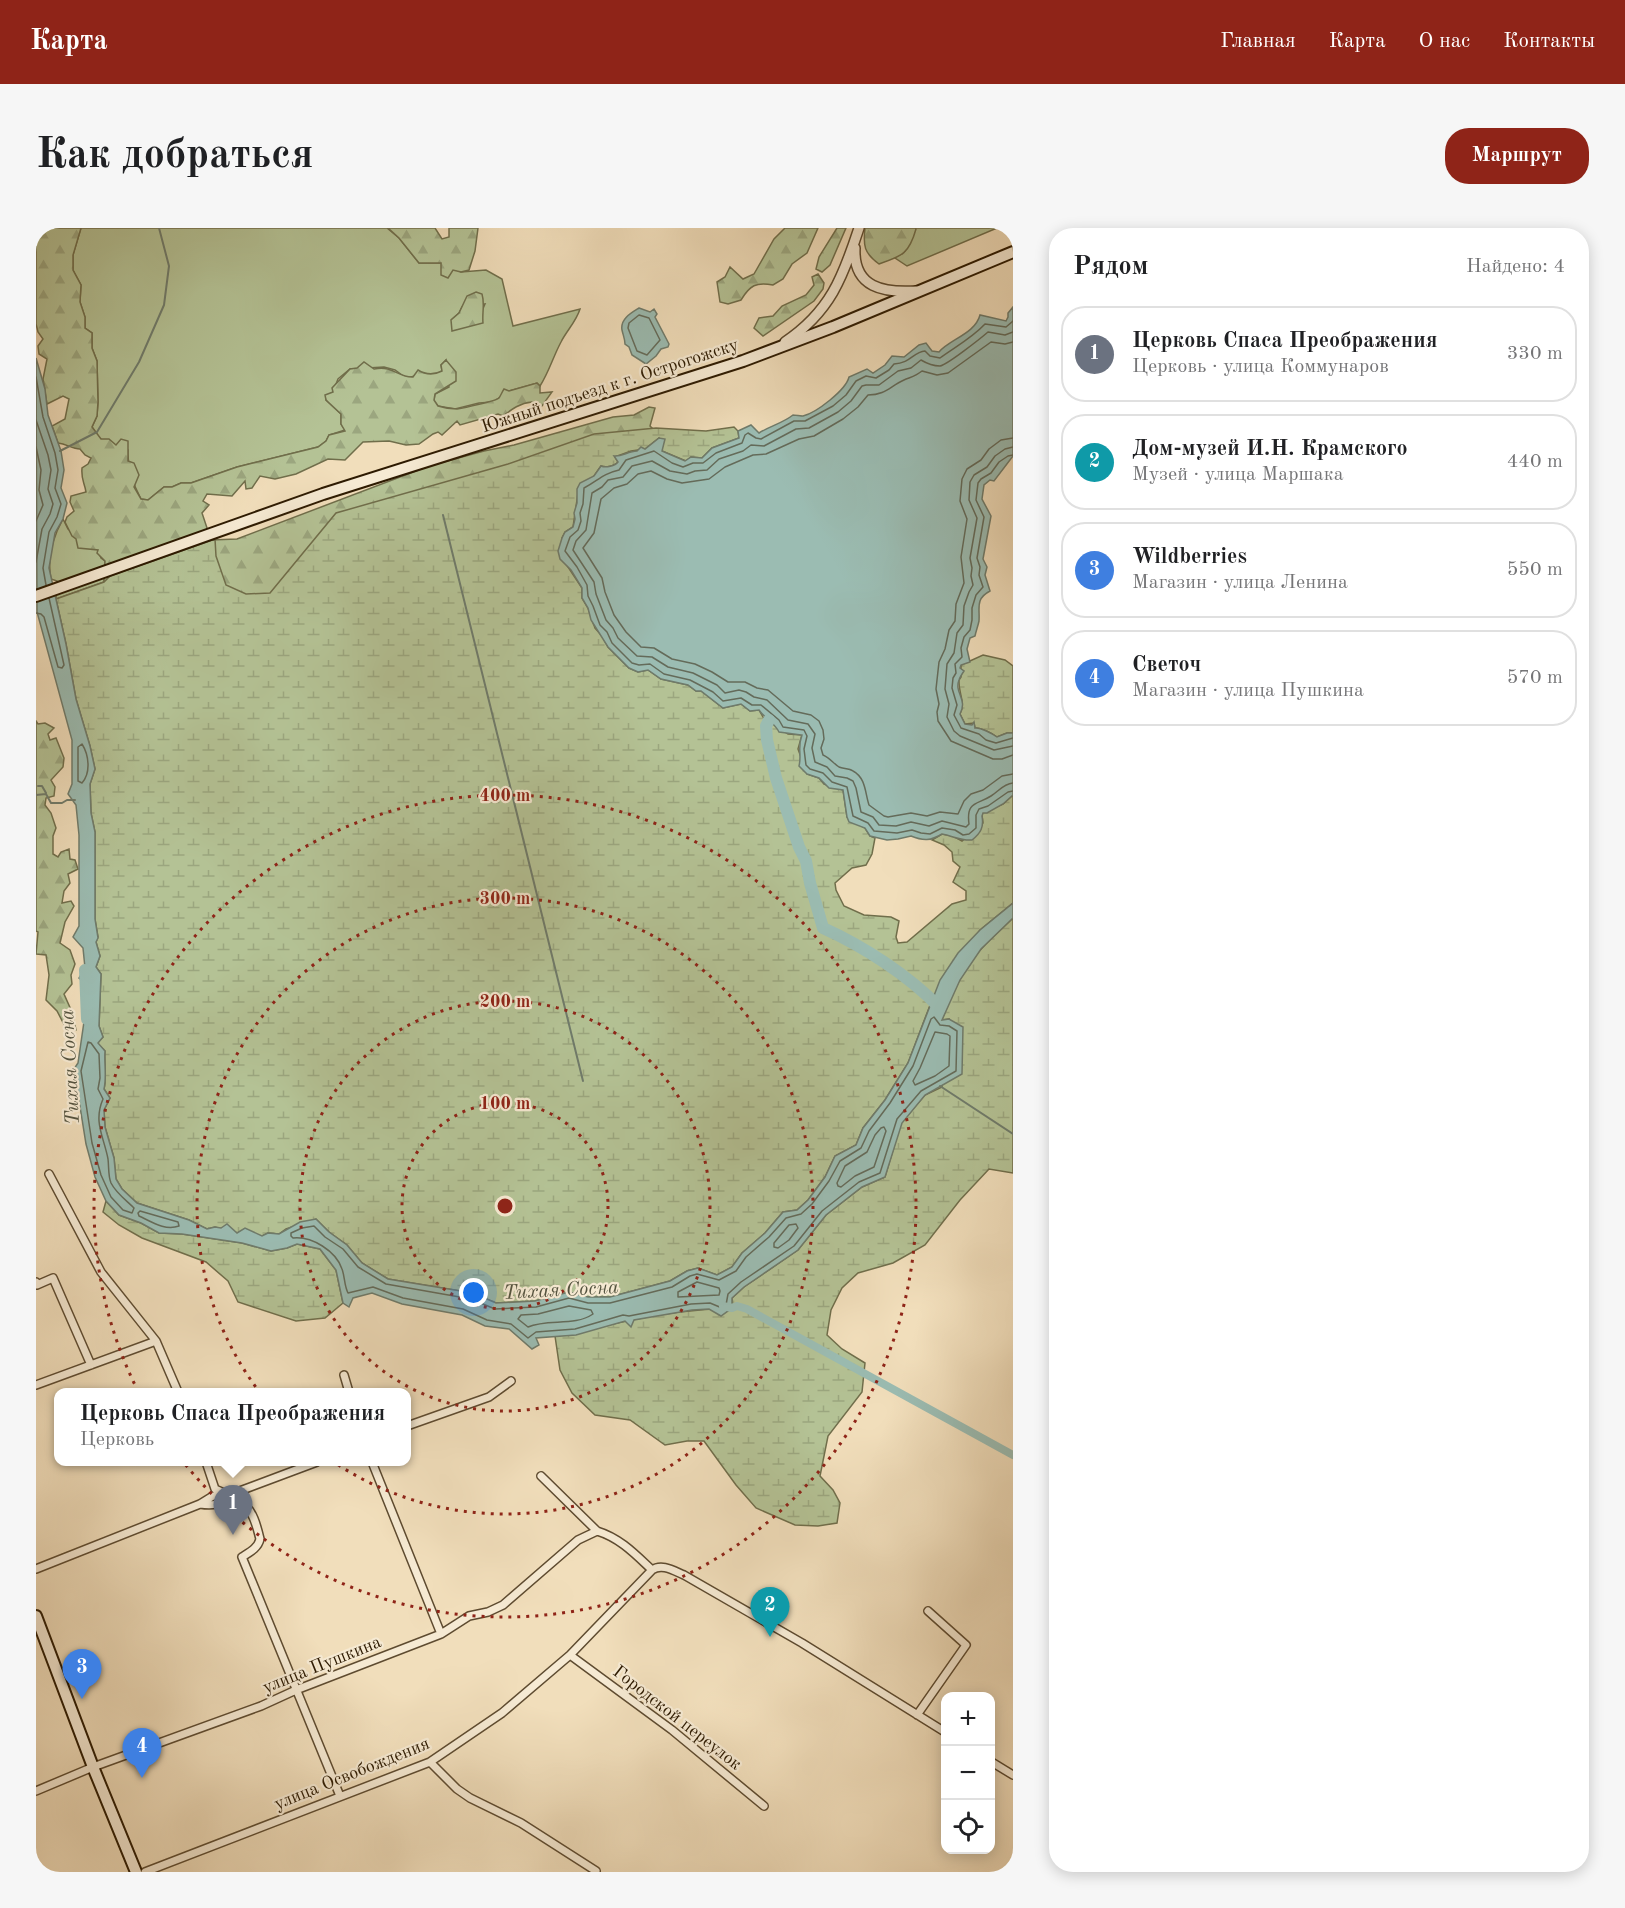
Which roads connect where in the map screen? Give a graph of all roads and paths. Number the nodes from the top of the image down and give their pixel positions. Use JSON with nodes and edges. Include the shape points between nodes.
{"nodes":[{"id":1,"x":859,"y":228,"type":"edge"},
{"id":2,"x":855,"y":240,"type":"junction"},
{"id":3,"x":1013,"y":252,"type":"edge"},
{"id":4,"x":921,"y":290,"type":"junction"},
{"id":5,"x":771,"y":351,"type":"junction"},
{"id":6,"x":36,"y":596,"type":"edge"},
{"id":7,"x":49,"y":1174,"type":"dead end"},
{"id":8,"x":36,"y":1282,"type":"edge"},
{"id":9,"x":156,"y":1341,"type":"junction"},
{"id":10,"x":91,"y":1365,"type":"junction"},
{"id":11,"x":344,"y":1375,"type":"dead end"},
{"id":12,"x":511,"y":1381,"type":"dead end"},
{"id":13,"x":36,"y":1385,"type":"edge"},
{"id":14,"x":176,"y":1388,"type":"edge"},
{"id":15,"x":349,"y":1388,"type":"edge"},
{"id":16,"x":411,"y":1425,"type":"edge"},
{"id":17,"x":208,"y":1466,"type":"edge"},
{"id":18,"x":304,"y":1466,"type":"edge"},
{"id":19,"x":374,"y":1466,"type":"edge"},
{"id":20,"x":541,"y":1476,"type":"dead end"},
{"id":21,"x":229,"y":1495,"type":"junction"},
{"id":22,"x":597,"y":1531,"type":"junction"},
{"id":23,"x":36,"y":1569,"type":"edge"},
{"id":24,"x":652,"y":1570,"type":"junction"},
{"id":25,"x":928,"y":1611,"type":"dead end"},
{"id":26,"x":36,"y":1616,"type":"edge"},
{"id":27,"x":441,"y":1634,"type":"junction"},
{"id":28,"x":570,"y":1655,"type":"junction"},
{"id":29,"x":296,"y":1690,"type":"junction"},
{"id":30,"x":917,"y":1714,"type":"junction"},
{"id":31,"x":941,"y":1729,"type":"edge"},
{"id":32,"x":430,"y":1762,"type":"junction"},
{"id":33,"x":995,"y":1764,"type":"edge"},
{"id":34,"x":93,"y":1767,"type":"junction"},
{"id":35,"x":1013,"y":1775,"type":"edge"},
{"id":36,"x":36,"y":1791,"type":"edge"},
{"id":37,"x":340,"y":1796,"type":"junction"},
{"id":38,"x":764,"y":1806,"type":"dead end"},
{"id":39,"x":596,"y":1871,"type":"edge"},
{"id":40,"x":136,"y":1872,"type":"edge"},
{"id":41,"x":145,"y":1872,"type":"edge"}],
"edges":[{"from":1,"to":2,"type":"street"},
{"from":2,"to":4,"type":"street","via":[[856,264],[869,284],[892,292]]},
{"from":2,"to":5,"type":"street","via":[[840,282],[821,312]]},
{"from":3,"to":4,"type":"main road","name":"Южный подъезд к г. Острогожску"},
{"from":4,"to":5,"type":"main road","name":"Южный подъезд к г. Острогожску"},
{"from":5,"to":6,"type":"main road","name":"Южный подъезд к г. Острогожску","via":[[334,490]]},
{"from":7,"to":9,"type":"street","via":[[101,1272]]},
{"from":8,"to":10,"type":"street","via":[[37,1285],[53,1278]]},
{"from":9,"to":10,"type":"street"},
{"from":9,"to":14,"type":"street"},
{"from":10,"to":13,"type":"street"},
{"from":11,"to":15,"type":"street"},
{"from":12,"to":16,"type":"street","via":[[489,1398]]},
{"from":17,"to":21,"type":"street","via":[[215,1489]]},
{"from":18,"to":21,"type":"street"},
{"from":19,"to":27,"type":"street"},
{"from":20,"to":22,"type":"street"},
{"from":21,"to":23,"type":"street","via":[[213,1496]]},
{"from":21,"to":29,"type":"street","via":[[245,1503],[255,1520],[259,1544],[242,1557]]},
{"from":22,"to":24,"type":"street","via":[[628,1547]]},
{"from":22,"to":27,"type":"street","name":"улица Пушкина","via":[[578,1540],[503,1605],[469,1616]]},
{"from":24,"to":28,"type":"street","name":"улица Освобождения"},
{"from":24,"to":30,"type":"street","via":[[668,1568],[684,1575]]},
{"from":25,"to":30,"type":"street","via":[[966,1645]]},
{"from":26,"to":34,"type":"main road"},
{"from":27,"to":29,"type":"street","name":"улица Пушкина"},
{"from":28,"to":32,"type":"street","name":"улица Освобождения","via":[[502,1713]]},
{"from":28,"to":38,"type":"street","name":"Городской переулок","via":[[672,1730]]},
{"from":29,"to":34,"type":"street","name":"улица Пушкина"},
{"from":29,"to":37,"type":"street"},
{"from":30,"to":31,"type":"street"},
{"from":32,"to":37,"type":"street","name":"улица Освобождения"},
{"from":32,"to":39,"type":"street","via":[[470,1798],[521,1823]]},
{"from":33,"to":35,"type":"street"},
{"from":34,"to":36,"type":"street","name":"улица Пушкина"},
{"from":34,"to":40,"type":"main road"},
{"from":37,"to":41,"type":"street","name":"улица Освобождения"}]}
